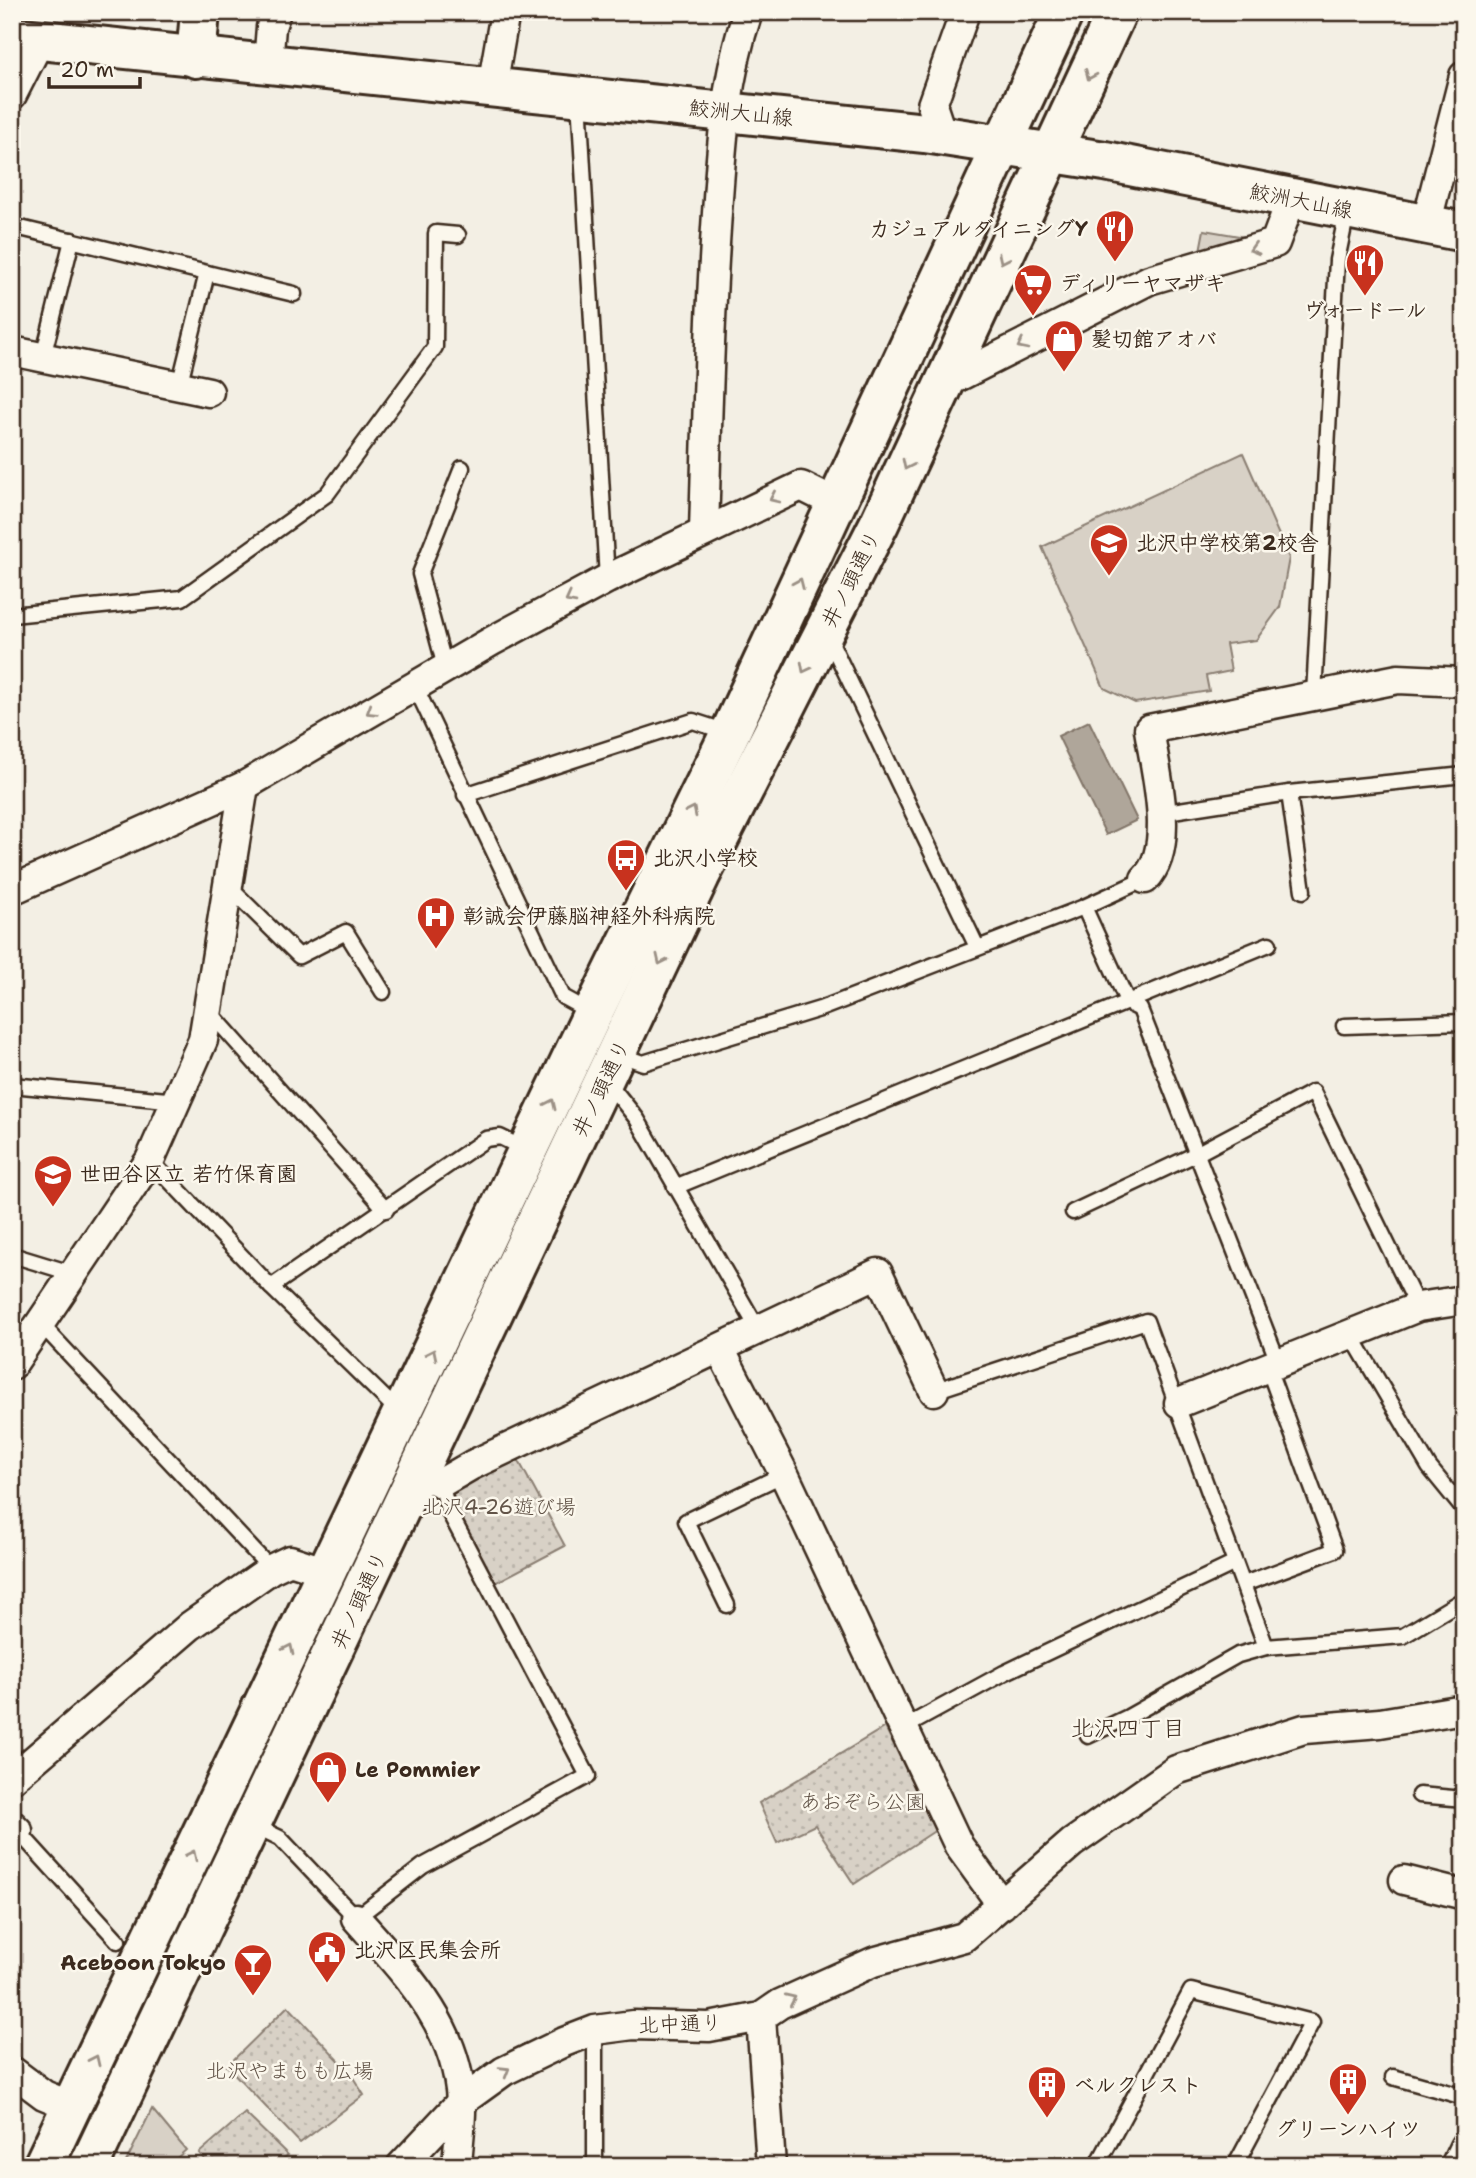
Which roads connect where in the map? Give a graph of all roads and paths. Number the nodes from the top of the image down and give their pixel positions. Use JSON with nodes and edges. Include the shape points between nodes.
{"nodes":[{"id":1,"x":200,"y":12,"type":"edge"},
{"id":2,"x":276,"y":12,"type":"edge"},
{"id":3,"x":505,"y":12,"type":"edge"},
{"id":4,"x":748,"y":12,"type":"edge"},
{"id":5,"x":965,"y":12,"type":"edge"},
{"id":6,"x":1064,"y":12,"type":"edge"},
{"id":7,"x":1118,"y":12,"type":"edge"},
{"id":8,"x":26,"y":39,"type":"edge"},
{"id":9,"x":195,"y":58,"type":"junction"},
{"id":10,"x":268,"y":64,"type":"junction"},
{"id":11,"x":1464,"y":76,"type":"edge"},
{"id":12,"x":492,"y":87,"type":"junction"},
{"id":13,"x":12,"y":95,"type":"edge"},
{"id":14,"x":579,"y":96,"type":"junction"},
{"id":15,"x":724,"y":111,"type":"junction"},
{"id":16,"x":942,"y":135,"type":"junction"},
{"id":17,"x":1002,"y":144,"type":"junction"},
{"id":18,"x":1052,"y":153,"type":"junction"},
{"id":19,"x":1291,"y":200,"type":"junction"},
{"id":20,"x":1347,"y":211,"type":"junction"},
{"id":21,"x":1426,"y":225,"type":"junction"},
{"id":22,"x":12,"y":226,"type":"edge"},
{"id":23,"x":1464,"y":232,"type":"edge"},
{"id":24,"x":458,"y":235,"type":"dead end"},
{"id":25,"x":72,"y":240,"type":"junction"},
{"id":26,"x":207,"y":272,"type":"junction"},
{"id":27,"x":294,"y":294,"type":"dead end"},
{"id":28,"x":12,"y":351,"type":"edge"},
{"id":29,"x":43,"y":357,"type":"junction"},
{"id":30,"x":946,"y":383,"type":"junction"},
{"id":31,"x":179,"y":386,"type":"junction"},
{"id":32,"x":209,"y":392,"type":"dead end"},
{"id":33,"x":462,"y":468,"type":"dead end"},
{"id":34,"x":835,"y":503,"type":"junction"},
{"id":35,"x":704,"y":532,"type":"junction"},
{"id":36,"x":607,"y":579,"type":"junction"},
{"id":37,"x":12,"y":615,"type":"edge"},
{"id":38,"x":824,"y":629,"type":"junction"},
{"id":39,"x":445,"y":667,"type":"junction"},
{"id":40,"x":1464,"y":682,"type":"edge"},
{"id":41,"x":414,"y":684,"type":"junction"},
{"id":42,"x":1314,"y":695,"type":"junction"},
{"id":43,"x":730,"y":733,"type":"junction"},
{"id":44,"x":1464,"y":775,"type":"edge"},
{"id":45,"x":244,"y":786,"type":"junction"},
{"id":46,"x":1289,"y":793,"type":"junction"},
{"id":47,"x":465,"y":795,"type":"junction"},
{"id":48,"x":1160,"y":813,"type":"junction"},
{"id":49,"x":1145,"y":880,"type":"joint"},
{"id":50,"x":228,"y":887,"type":"junction"},
{"id":51,"x":12,"y":890,"type":"edge"},
{"id":52,"x":1303,"y":891,"type":"dead end"},
{"id":53,"x":1084,"y":907,"type":"junction"},
{"id":54,"x":1269,"y":944,"type":"dead end"},
{"id":55,"x":977,"y":947,"type":"junction"},
{"id":56,"x":383,"y":992,"type":"dead end"},
{"id":57,"x":1128,"y":1003,"type":"junction"},
{"id":58,"x":208,"y":1010,"type":"junction"},
{"id":59,"x":593,"y":1013,"type":"junction"},
{"id":60,"x":1464,"y":1022,"type":"edge"},
{"id":61,"x":1344,"y":1026,"type":"dead end"},
{"id":62,"x":611,"y":1066,"type":"junction"},
{"id":63,"x":12,"y":1085,"type":"edge"},
{"id":64,"x":177,"y":1101,"type":"junction"},
{"id":65,"x":529,"y":1151,"type":"junction"},
{"id":66,"x":1198,"y":1153,"type":"junction"},
{"id":67,"x":150,"y":1160,"type":"junction"},
{"id":68,"x":675,"y":1187,"type":"junction"},
{"id":69,"x":386,"y":1210,"type":"junction"},
{"id":70,"x":1073,"y":1212,"type":"dead end"},
{"id":71,"x":12,"y":1255,"type":"edge"},
{"id":72,"x":71,"y":1273,"type":"junction"},
{"id":73,"x":271,"y":1287,"type":"junction"},
{"id":74,"x":1464,"y":1300,"type":"edge"},
{"id":75,"x":1418,"y":1307,"type":"junction"},
{"id":76,"x":40,"y":1323,"type":"junction"},
{"id":77,"x":758,"y":1329,"type":"junction"},
{"id":78,"x":1350,"y":1333,"type":"junction"},
{"id":79,"x":720,"y":1349,"type":"junction"},
{"id":80,"x":12,"y":1365,"type":"edge"},
{"id":81,"x":1273,"y":1366,"type":"junction"},
{"id":82,"x":934,"y":1391,"type":"joint"},
{"id":83,"x":1179,"y":1404,"type":"junction"},
{"id":84,"x":403,"y":1415,"type":"junction"},
{"id":85,"x":784,"y":1474,"type":"junction"},
{"id":86,"x":430,"y":1478,"type":"junction"},
{"id":87,"x":1464,"y":1510,"type":"edge"},
{"id":88,"x":1233,"y":1564,"type":"junction"},
{"id":89,"x":271,"y":1569,"type":"junction"},
{"id":90,"x":327,"y":1572,"type":"junction"},
{"id":91,"x":1244,"y":1584,"type":"junction"},
{"id":92,"x":1464,"y":1599,"type":"edge"},
{"id":93,"x":727,"y":1605,"type":"dead end"},
{"id":94,"x":1266,"y":1647,"type":"junction"},
{"id":95,"x":1464,"y":1710,"type":"edge"},
{"id":96,"x":905,"y":1727,"type":"junction"},
{"id":97,"x":1088,"y":1736,"type":"dead end"},
{"id":98,"x":12,"y":1779,"type":"edge"},
{"id":99,"x":1419,"y":1795,"type":"dead end"},
{"id":100,"x":1464,"y":1798,"type":"edge"},
{"id":101,"x":253,"y":1825,"type":"junction"},
{"id":102,"x":14,"y":1831,"type":"edge"},
{"id":103,"x":1404,"y":1880,"type":"dead end"},
{"id":104,"x":1464,"y":1895,"type":"edge"},
{"id":105,"x":1008,"y":1898,"type":"junction"},
{"id":106,"x":356,"y":1918,"type":"junction"},
{"id":107,"x":118,"y":1941,"type":"dead end"},
{"id":108,"x":761,"y":2017,"type":"junction"},
{"id":109,"x":595,"y":2030,"type":"junction"},
{"id":110,"x":12,"y":2071,"type":"edge"},
{"id":111,"x":1393,"y":2077,"type":"dead end"},
{"id":112,"x":1464,"y":2097,"type":"edge"},
{"id":113,"x":461,"y":2102,"type":"junction"},
{"id":114,"x":72,"y":2107,"type":"junction"},
{"id":115,"x":1464,"y":2147,"type":"edge"},
{"id":116,"x":43,"y":2166,"type":"edge"},
{"id":117,"x":89,"y":2166,"type":"edge"},
{"id":118,"x":401,"y":2166,"type":"edge"},
{"id":119,"x":457,"y":2166,"type":"edge"},
{"id":120,"x":595,"y":2166,"type":"edge"},
{"id":121,"x":771,"y":2166,"type":"edge"},
{"id":122,"x":1097,"y":2166,"type":"edge"},
{"id":123,"x":1235,"y":2166,"type":"edge"},
{"id":124,"x":1455,"y":2166,"type":"edge"}],
"edges":[{"from":1,"to":9,"type":"main road"},
{"from":2,"to":10,"type":"street"},
{"from":3,"to":12,"type":"street"},
{"from":4,"to":15,"type":"street"},
{"from":5,"to":16,"type":"street","via":[[932,105]]},
{"from":6,"to":17,"type":"main road","name":"井ノ頭通り"},
{"from":7,"to":18,"type":"main road","name":"井ノ頭通り","one_way":true},
{"from":8,"to":9,"type":"main road","name":"鮫洲大山線"},
{"from":8,"to":13,"type":"street"},
{"from":9,"to":10,"type":"main road","name":"鮫洲大山線"},
{"from":10,"to":12,"type":"main road","name":"鮫洲大山線"},
{"from":11,"to":21,"type":"street"},
{"from":12,"to":14,"type":"main road","name":"鮫洲大山線"},
{"from":14,"to":15,"type":"main road","name":"鮫洲大山線"},
{"from":14,"to":36,"type":"lane"},
{"from":15,"to":16,"type":"main road","name":"鮫洲大山線"},
{"from":15,"to":35,"type":"street","via":[[710,313]]},
{"from":16,"to":17,"type":"main road","name":"鮫洲大山線"},
{"from":17,"to":18,"type":"main road","name":"鮫洲大山線"},
{"from":17,"to":34,"type":"main road","name":"井ノ頭通り"},
{"from":18,"to":19,"type":"main road","name":"鮫洲大山線"},
{"from":18,"to":30,"type":"main road","name":"井ノ頭通り","one_way":true},
{"from":19,"to":20,"type":"main road","name":"鮫洲大山線"},
{"from":19,"to":30,"type":"street","one_way":true,"via":[[1275,243],[1149,280]]},
{"from":20,"to":21,"type":"main road","name":"鮫洲大山線"},
{"from":20,"to":42,"type":"lane","via":[[1337,260]]},
{"from":21,"to":23,"type":"main road","name":"鮫洲大山線"},
{"from":22,"to":25,"type":"lane"},
{"from":24,"to":37,"type":"lane","via":[[436,233],[435,347],[327,494],[181,598]]},
{"from":25,"to":26,"type":"lane"},
{"from":25,"to":29,"type":"lane"},
{"from":26,"to":27,"type":"lane"},
{"from":26,"to":31,"type":"lane"},
{"from":28,"to":29,"type":"street"},
{"from":29,"to":31,"type":"street"},
{"from":30,"to":38,"type":"main road","name":"井ノ頭通り","one_way":true},
{"from":31,"to":32,"type":"street"},
{"from":33,"to":39,"type":"lane","via":[[420,574]]},
{"from":34,"to":35,"type":"street","one_way":true,"via":[[801,486]]},
{"from":43,"to":34,"type":"main road","name":"井ノ頭通り","one_way":true},
{"from":35,"to":36,"type":"street"},
{"from":36,"to":39,"type":"street","one_way":true},
{"from":38,"to":55,"type":"lane"},
{"from":38,"to":62,"type":"main road","name":"井ノ頭通り","one_way":true},
{"from":39,"to":41,"type":"street"},
{"from":40,"to":42,"type":"street","via":[[1398,679]]},
{"from":41,"to":45,"type":"street","one_way":true},
{"from":41,"to":47,"type":"lane"},
{"from":42,"to":48,"type":"street","via":[[1149,729]]},
{"from":43,"to":47,"type":"lane","via":[[692,721]]},
{"from":59,"to":43,"type":"main road","name":"井ノ頭通り","one_way":true},
{"from":44,"to":46,"type":"lane"},
{"from":45,"to":50,"type":"street"},
{"from":45,"to":51,"type":"street"},
{"from":46,"to":48,"type":"lane"},
{"from":46,"to":52,"type":"lane"},
{"from":47,"to":59,"type":"lane","via":[[563,998]]},
{"from":48,"to":49,"type":"street","via":[[1161,855]]},
{"from":49,"to":53,"type":"lane"},
{"from":50,"to":56,"type":"lane","via":[[299,956],[346,932]]},
{"from":50,"to":58,"type":"street"},
{"from":53,"to":55,"type":"lane"},
{"from":53,"to":57,"type":"lane"},
{"from":54,"to":57,"type":"lane"},
{"from":55,"to":62,"type":"lane","via":[[820,1009],[643,1063]]},
{"from":57,"to":66,"type":"lane","via":[[1140,1009]]},
{"from":57,"to":68,"type":"lane"},
{"from":58,"to":64,"type":"street","via":[[202,1040]]},
{"from":58,"to":69,"type":"lane"},
{"from":65,"to":59,"type":"main road","name":"井ノ頭通り","one_way":true},
{"from":60,"to":61,"type":"lane"},
{"from":62,"to":68,"type":"lane"},
{"from":62,"to":86,"type":"main road","name":"井ノ頭通り"},
{"from":63,"to":64,"type":"lane"},
{"from":64,"to":67,"type":"street"},
{"from":65,"to":69,"type":"lane","via":[[500,1138],[486,1139]]},
{"from":84,"to":65,"type":"main road","name":"井ノ頭通り","one_way":true},
{"from":66,"to":70,"type":"lane"},
{"from":66,"to":75,"type":"lane","via":[[1313,1092]]},
{"from":66,"to":81,"type":"lane"},
{"from":67,"to":72,"type":"street"},
{"from":67,"to":73,"type":"lane"},
{"from":68,"to":77,"type":"lane"},
{"from":69,"to":73,"type":"lane"},
{"from":71,"to":72,"type":"lane"},
{"from":72,"to":76,"type":"street"},
{"from":73,"to":84,"type":"lane"},
{"from":74,"to":75,"type":"street"},
{"from":75,"to":78,"type":"street"},
{"from":76,"to":80,"type":"street"},
{"from":76,"to":89,"type":"lane"},
{"from":77,"to":79,"type":"street"},
{"from":77,"to":82,"type":"street","via":[[878,1273]]},
{"from":78,"to":81,"type":"street"},
{"from":78,"to":87,"type":"lane","via":[[1429,1467]]},
{"from":79,"to":85,"type":"street"},
{"from":79,"to":86,"type":"street","via":[[472,1465]]},
{"from":81,"to":83,"type":"street"},
{"from":81,"to":91,"type":"lane","via":[[1335,1550]]},
{"from":82,"to":83,"type":"lane","via":[[1146,1321]]},
{"from":83,"to":88,"type":"lane"},
{"from":84,"to":90,"type":"main road","name":"井ノ頭通り"},
{"from":85,"to":93,"type":"lane","via":[[685,1521]]},
{"from":85,"to":96,"type":"street"},
{"from":86,"to":101,"type":"main road","name":"井ノ頭通り"},
{"from":86,"to":106,"type":"lane","via":[[588,1776],[423,1866]]},
{"from":88,"to":91,"type":"lane"},
{"from":88,"to":96,"type":"lane","via":[[1004,1673]]},
{"from":89,"to":90,"type":"street","via":[[290,1560]]},
{"from":89,"to":98,"type":"street","via":[[190,1626]]},
{"from":114,"to":90,"type":"main road","name":"井ノ頭通り","one_way":true},
{"from":91,"to":94,"type":"lane"},
{"from":92,"to":94,"type":"lane","via":[[1403,1636]]},
{"from":94,"to":97,"type":"lane","via":[[1238,1655]]},
{"from":95,"to":105,"type":"street","name":"北中通り","via":[[1304,1729],[1176,1770],[1072,1843]]},
{"from":96,"to":105,"type":"street","via":[[959,1846]]},
{"from":99,"to":100,"type":"lane"},
{"from":101,"to":106,"type":"lane","via":[[280,1838]]},
{"from":101,"to":117,"type":"main road","name":"井ノ頭通り"},
{"from":102,"to":107,"type":"lane"},
{"from":103,"to":104,"type":"street"},
{"from":108,"to":105,"type":"street","name":"北中通り","one_way":true,"via":[[873,1962],[964,1937]]},
{"from":106,"to":113,"type":"street","via":[[423,1993],[456,2060]]},
{"from":108,"to":109,"type":"street","name":"北中通り","via":[[709,2027],[632,2025]]},
{"from":108,"to":121,"type":"street"},
{"from":113,"to":109,"type":"street","name":"北中通り","one_way":true,"via":[[504,2071]]},
{"from":109,"to":120,"type":"lane"},
{"from":110,"to":114,"type":"street","via":[[44,2095]]},
{"from":111,"to":112,"type":"lane"},
{"from":113,"to":118,"type":"street","name":"北中通り"},
{"from":113,"to":119,"type":"street"},
{"from":114,"to":116,"type":"main road","name":"井ノ頭通り"},
{"from":115,"to":124,"type":"street"},
{"from":122,"to":123,"type":"lane","via":[[1191,1991],[1312,2022]]}]}
